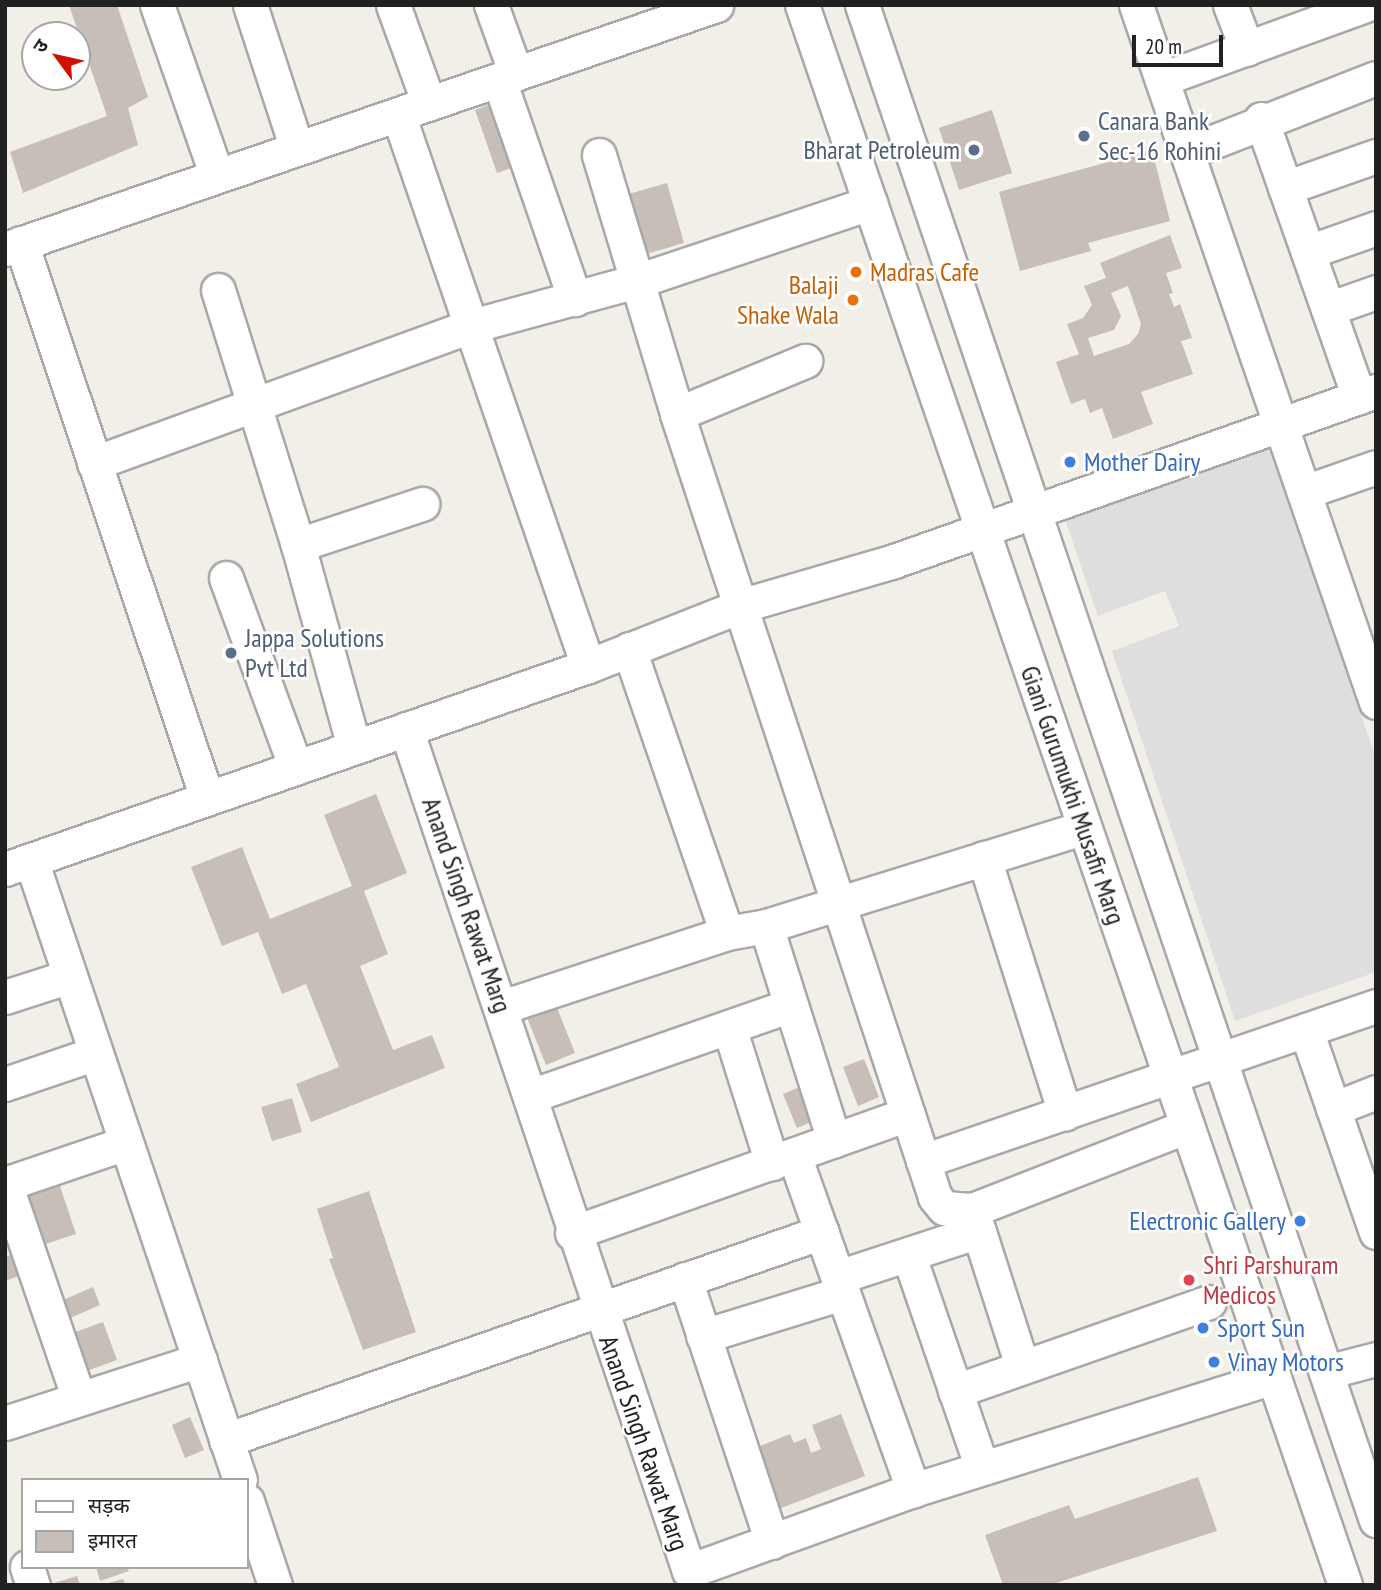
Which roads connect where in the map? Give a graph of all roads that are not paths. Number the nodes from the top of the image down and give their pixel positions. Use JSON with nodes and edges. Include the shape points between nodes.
{"nodes":[{"id":1,"x":157,"y":5,"type":"edge"},
{"id":2,"x":250,"y":5,"type":"edge"},
{"id":3,"x":393,"y":5,"type":"edge"},
{"id":4,"x":491,"y":5,"type":"edge"},
{"id":5,"x":716,"y":5,"type":"edge"},
{"id":6,"x":802,"y":5,"type":"edge"},
{"id":7,"x":862,"y":5,"type":"edge"},
{"id":8,"x":1136,"y":5,"type":"edge"},
{"id":9,"x":1230,"y":5,"type":"edge"},
{"id":10,"x":1360,"y":6,"type":"edge"},
{"id":11,"x":1294,"y":18,"type":"edge"},
{"id":12,"x":1247,"y":49,"type":"junction"},
{"id":13,"x":507,"y":77,"type":"junction"},
{"id":14,"x":1376,"y":78,"type":"edge"},
{"id":15,"x":1162,"y":79,"type":"junction"},
{"id":16,"x":429,"y":104,"type":"junction"},
{"id":17,"x":398,"y":114,"type":"junction"},
{"id":18,"x":1261,"y":120,"type":"junction"},
{"id":19,"x":297,"y":149,"type":"junction"},
{"id":20,"x":1187,"y":152,"type":"junction"},
{"id":21,"x":599,"y":155,"type":"dead end"},
{"id":22,"x":1376,"y":156,"type":"edge"},
{"id":23,"x":218,"y":176,"type":"junction"},
{"id":24,"x":1286,"y":188,"type":"junction"},
{"id":25,"x":870,"y":203,"type":"junction"},
{"id":26,"x":1376,"y":228,"type":"edge"},
{"id":27,"x":13,"y":246,"type":"edge"},
{"id":28,"x":1308,"y":252,"type":"junction"},
{"id":29,"x":637,"y":281,"type":"junction"},
{"id":30,"x":218,"y":289,"type":"dead end"},
{"id":31,"x":1376,"y":292,"type":"edge"},
{"id":32,"x":575,"y":299,"type":"junction"},
{"id":33,"x":1328,"y":309,"type":"junction"},
{"id":34,"x":471,"y":326,"type":"junction"},
{"id":35,"x":805,"y":361,"type":"dead end"},
{"id":36,"x":1367,"y":394,"type":"edge"},
{"id":37,"x":253,"y":407,"type":"junction"},
{"id":38,"x":677,"y":414,"type":"junction"},
{"id":39,"x":1280,"y":424,"type":"junction"},
{"id":40,"x":94,"y":463,"type":"junction"},
{"id":41,"x":1376,"y":467,"type":"edge"},
{"id":42,"x":1304,"y":492,"type":"junction"},
{"id":43,"x":422,"y":504,"type":"dead end"},
{"id":44,"x":1034,"y":510,"type":"junction"},
{"id":45,"x":982,"y":528,"type":"junction"},
{"id":46,"x":298,"y":545,"type":"junction"},
{"id":47,"x":226,"y":578,"type":"dead end"},
{"id":48,"x":743,"y":606,"type":"junction"},
{"id":49,"x":1365,"y":636,"type":"edge"},
{"id":50,"x":629,"y":649,"type":"junction"},
{"id":51,"x":588,"y":666,"type":"junction"},
{"id":52,"x":1376,"y":702,"type":"edge"},
{"id":53,"x":406,"y":729,"type":"junction"},
{"id":54,"x":354,"y":747,"type":"junction"},
{"id":55,"x":296,"y":768,"type":"junction"},
{"id":56,"x":207,"y":799,"type":"junction"},
{"id":57,"x":1083,"y":828,"type":"junction"},
{"id":58,"x":984,"y":858,"type":"junction"},
{"id":59,"x":18,"y":865,"type":"edge"},
{"id":60,"x":837,"y":901,"type":"junction"},
{"id":61,"x":766,"y":926,"type":"junction"},
{"id":62,"x":727,"y":933,"type":"junction"},
{"id":63,"x":70,"y":976,"type":"junction"},
{"id":64,"x":5,"y":997,"type":"edge"},
{"id":65,"x":791,"y":1005,"type":"junction"},
{"id":66,"x":1376,"y":1006,"type":"edge"},
{"id":67,"x":502,"y":1007,"type":"junction"},
{"id":68,"x":729,"y":1027,"type":"junction"},
{"id":69,"x":1306,"y":1030,"type":"junction"},
{"id":70,"x":96,"y":1053,"type":"junction"},
{"id":71,"x":1222,"y":1060,"type":"junction"},
{"id":72,"x":1171,"y":1078,"type":"junction"},
{"id":73,"x":5,"y":1084,"type":"edge"},
{"id":74,"x":1376,"y":1092,"type":"edge"},
{"id":75,"x":530,"y":1096,"type":"junction"},
{"id":76,"x":1333,"y":1109,"type":"junction"},
{"id":77,"x":908,"y":1114,"type":"junction"},
{"id":78,"x":1065,"y":1114,"type":"junction"},
{"id":79,"x":1187,"y":1126,"type":"junction"},
{"id":80,"x":834,"y":1140,"type":"junction"},
{"id":81,"x":126,"y":1143,"type":"junction"},
{"id":82,"x":783,"y":1159,"type":"junction"},
{"id":83,"x":923,"y":1161,"type":"junction"},
{"id":84,"x":1364,"y":1161,"type":"edge"},
{"id":85,"x":5,"y":1184,"type":"edge"},
{"id":86,"x":976,"y":1220,"type":"junction"},
{"id":87,"x":1374,"y":1224,"type":"edge"},
{"id":88,"x":822,"y":1232,"type":"junction"},
{"id":89,"x":572,"y":1233,"type":"junction"},
{"id":90,"x":909,"y":1256,"type":"junction"},
{"id":91,"x":685,"y":1279,"type":"junction"},
{"id":92,"x":841,"y":1285,"type":"junction"},
{"id":93,"x":1209,"y":1302,"type":"dead end"},
{"id":94,"x":598,"y":1310,"type":"junction"},
{"id":95,"x":703,"y":1336,"type":"junction"},
{"id":96,"x":1376,"y":1359,"type":"edge"},
{"id":97,"x":200,"y":1360,"type":"junction"},
{"id":98,"x":1022,"y":1366,"type":"junction"},
{"id":99,"x":1326,"y":1372,"type":"junction"},
{"id":100,"x":1274,"y":1377,"type":"junction"},
{"id":101,"x":955,"y":1391,"type":"junction"},
{"id":102,"x":79,"y":1399,"type":"junction"},
{"id":103,"x":5,"y":1423,"type":"edge"},
{"id":104,"x":982,"y":1468,"type":"junction"},
{"id":105,"x":232,"y":1474,"type":"edge"},
{"id":106,"x":913,"y":1490,"type":"junction"},
{"id":107,"x":1376,"y":1520,"type":"edge"},
{"id":108,"x":248,"y":1526,"type":"edge"},
{"id":109,"x":772,"y":1542,"type":"junction"},
{"id":110,"x":692,"y":1578,"type":"edge"},
{"id":111,"x":265,"y":1582,"type":"edge"},
{"id":112,"x":1345,"y":1585,"type":"edge"}],
"edges":[{"from":1,"to":23,"type":"street"},
{"from":2,"to":19,"type":"street"},
{"from":3,"to":16,"type":"street"},
{"from":4,"to":13,"type":"street"},
{"from":5,"to":13,"type":"street"},
{"from":6,"to":25,"type":"street","name":"Giani Gurumukhi Musafir Marg"},
{"from":7,"to":44,"type":"street","name":"Giani Gurumukhi Musafir Marg"},
{"from":8,"to":15,"type":"street"},
{"from":9,"to":12,"type":"street"},
{"from":10,"to":11,"type":"street"},
{"from":11,"to":12,"type":"street"},
{"from":12,"to":15,"type":"street"},
{"from":13,"to":16,"type":"street"},
{"from":13,"to":32,"type":"street"},
{"from":14,"to":18,"type":"street"},
{"from":15,"to":20,"type":"street"},
{"from":16,"to":17,"type":"street"},
{"from":17,"to":19,"type":"street"},
{"from":17,"to":34,"type":"street"},
{"from":18,"to":20,"type":"street"},
{"from":18,"to":24,"type":"street"},
{"from":19,"to":23,"type":"street"},
{"from":20,"to":39,"type":"street"},
{"from":21,"to":29,"type":"street"},
{"from":22,"to":24,"type":"street"},
{"from":23,"to":27,"type":"street"},
{"from":24,"to":28,"type":"street"},
{"from":25,"to":29,"type":"street"},
{"from":25,"to":45,"type":"street","name":"Giani Gurumukhi Musafir Marg"},
{"from":26,"to":28,"type":"street"},
{"from":27,"to":40,"type":"street"},
{"from":28,"to":33,"type":"street"},
{"from":29,"to":32,"type":"street"},
{"from":29,"to":38,"type":"street"},
{"from":30,"to":37,"type":"street"},
{"from":31,"to":33,"type":"street"},
{"from":32,"to":34,"type":"street"},
{"from":33,"to":36,"type":"street"},
{"from":34,"to":37,"type":"street"},
{"from":34,"to":51,"type":"street"},
{"from":35,"to":38,"type":"street"},
{"from":36,"to":39,"type":"street"},
{"from":37,"to":40,"type":"street"},
{"from":37,"to":46,"type":"street"},
{"from":38,"to":48,"type":"street"},
{"from":39,"to":42,"type":"street"},
{"from":39,"to":44,"type":"street"},
{"from":40,"to":56,"type":"street"},
{"from":41,"to":42,"type":"street"},
{"from":42,"to":49,"type":"street"},
{"from":43,"to":46,"type":"street"},
{"from":44,"to":45,"type":"street"},
{"from":44,"to":71,"type":"street","name":"Giani Gurumukhi Musafir Marg"},
{"from":45,"to":48,"type":"street","via":[[894,561]]},
{"from":45,"to":57,"type":"street","name":"Giani Gurumukhi Musafir Marg"},
{"from":46,"to":54,"type":"street"},
{"from":47,"to":55,"type":"street"},
{"from":48,"to":50,"type":"street"},
{"from":48,"to":60,"type":"street"},
{"from":49,"to":52,"type":"street"},
{"from":50,"to":51,"type":"street"},
{"from":50,"to":62,"type":"street"},
{"from":51,"to":53,"type":"street"},
{"from":53,"to":54,"type":"street"},
{"from":53,"to":67,"type":"street","name":"Anand Singh Rawat Marg"},
{"from":54,"to":55,"type":"street"},
{"from":55,"to":56,"type":"street"},
{"from":56,"to":59,"type":"street"},
{"from":57,"to":58,"type":"street"},
{"from":57,"to":72,"type":"street","name":"Giani Gurumukhi Musafir Marg"},
{"from":58,"to":60,"type":"street"},
{"from":58,"to":78,"type":"street"},
{"from":59,"to":63,"type":"street"},
{"from":60,"to":61,"type":"street"},
{"from":60,"to":77,"type":"street"},
{"from":61,"to":62,"type":"street"},
{"from":61,"to":65,"type":"street"},
{"from":62,"to":67,"type":"street"},
{"from":63,"to":64,"type":"street"},
{"from":63,"to":70,"type":"street"},
{"from":65,"to":68,"type":"street"},
{"from":65,"to":80,"type":"street"},
{"from":66,"to":69,"type":"street"},
{"from":67,"to":75,"type":"street","name":"Anand Singh Rawat Marg"},
{"from":68,"to":75,"type":"street"},
{"from":68,"to":82,"type":"street"},
{"from":69,"to":71,"type":"street"},
{"from":69,"to":76,"type":"street"},
{"from":70,"to":73,"type":"street"},
{"from":70,"to":81,"type":"street"},
{"from":71,"to":72,"type":"street"},
{"from":71,"to":99,"type":"street","name":"Giani Gurumukhi Musafir Marg"},
{"from":72,"to":78,"type":"street"},
{"from":72,"to":79,"type":"street","name":"Giani Gurumukhi Musafir Marg"},
{"from":74,"to":76,"type":"street"},
{"from":75,"to":89,"type":"street","name":"Anand Singh Rawat Marg"},
{"from":76,"to":84,"type":"street"},
{"from":77,"to":80,"type":"street"},
{"from":77,"to":83,"type":"street"},
{"from":78,"to":83,"type":"street"},
{"from":79,"to":86,"type":"street"},
{"from":79,"to":100,"type":"street","name":"Giani Gurumukhi Musafir Marg"},
{"from":80,"to":82,"type":"street"},
{"from":81,"to":85,"type":"street"},
{"from":81,"to":97,"type":"street"},
{"from":82,"to":88,"type":"street"},
{"from":82,"to":89,"type":"street"},
{"from":83,"to":86,"type":"street","via":[[935,1197],[944,1208]]},
{"from":84,"to":87,"type":"street"},
{"from":85,"to":102,"type":"street"},
{"from":86,"to":90,"type":"street"},
{"from":86,"to":98,"type":"street"},
{"from":88,"to":91,"type":"street"},
{"from":88,"to":92,"type":"street"},
{"from":89,"to":94,"type":"street","name":"Anand Singh Rawat Marg"},
{"from":90,"to":92,"type":"street"},
{"from":90,"to":101,"type":"street"},
{"from":91,"to":94,"type":"street"},
{"from":91,"to":95,"type":"street"},
{"from":92,"to":95,"type":"street"},
{"from":92,"to":106,"type":"street"},
{"from":93,"to":98,"type":"street"},
{"from":94,"to":105,"type":"street"},
{"from":94,"to":110,"type":"street","name":"Anand Singh Rawat Marg"},
{"from":95,"to":109,"type":"street"},
{"from":96,"to":99,"type":"street"},
{"from":97,"to":102,"type":"street"},
{"from":97,"to":105,"type":"street"},
{"from":98,"to":101,"type":"street"},
{"from":99,"to":107,"type":"street","name":"Giani Gurumukhi Musafir Marg"},
{"from":100,"to":104,"type":"street","name":"Anand Singh Rawat Marg"},
{"from":100,"to":112,"type":"street","name":"Giani Gurumukhi Musafir Marg"},
{"from":101,"to":104,"type":"street"},
{"from":102,"to":103,"type":"street"},
{"from":104,"to":106,"type":"street","name":"Anand Singh Rawat Marg"},
{"from":106,"to":109,"type":"street","name":"Anand Singh Rawat Marg"},
{"from":108,"to":111,"type":"street"},
{"from":109,"to":110,"type":"street","name":"Anand Singh Rawat Marg"}]}
